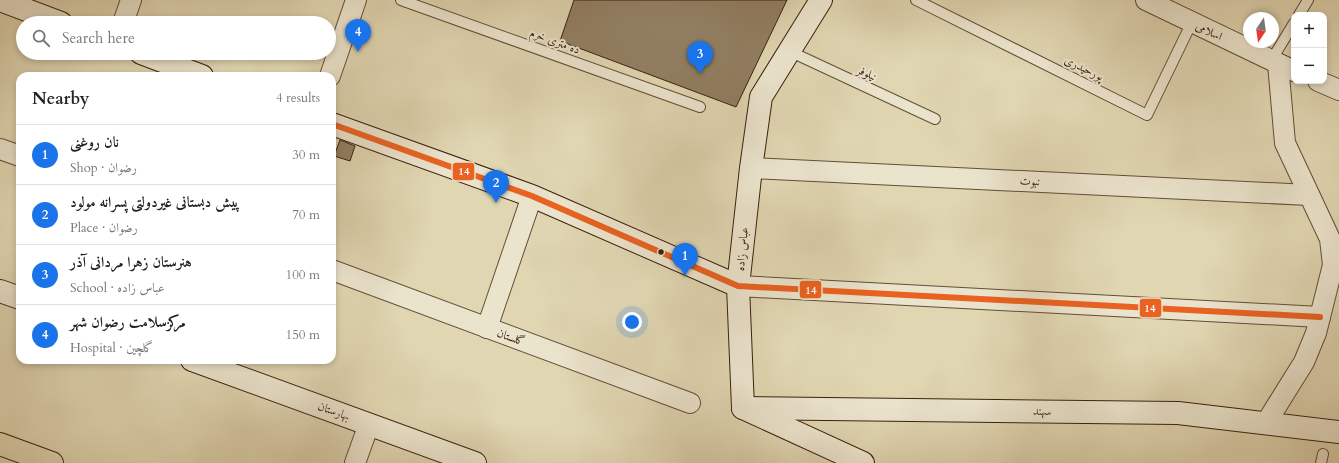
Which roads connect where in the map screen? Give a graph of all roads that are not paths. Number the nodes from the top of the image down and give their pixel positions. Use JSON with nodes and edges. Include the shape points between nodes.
{"nodes":[{"id":1,"x":0,"y":0,"type":"edge"},
{"id":2,"x":131,"y":0,"type":"edge"},
{"id":3,"x":356,"y":0,"type":"edge"},
{"id":4,"x":401,"y":0,"type":"edge"},
{"id":5,"x":821,"y":0,"type":"edge"},
{"id":6,"x":916,"y":0,"type":"edge"},
{"id":7,"x":1146,"y":0,"type":"edge"},
{"id":8,"x":1308,"y":0,"type":"edge"},
{"id":9,"x":1301,"y":12,"type":"edge"},
{"id":10,"x":42,"y":16,"type":"edge"},
{"id":11,"x":125,"y":16,"type":"edge"},
{"id":12,"x":1192,"y":22,"type":"junction"},
{"id":13,"x":1291,"y":33,"type":"edge"},
{"id":14,"x":789,"y":51,"type":"junction"},
{"id":15,"x":336,"y":58,"type":"edge"},
{"id":16,"x":160,"y":60,"type":"edge"},
{"id":17,"x":335,"y":60,"type":"edge"},
{"id":18,"x":1281,"y":65,"type":"edge"},
{"id":19,"x":191,"y":72,"type":"edge"},
{"id":20,"x":331,"y":72,"type":"edge"},
{"id":21,"x":1325,"y":84,"type":"edge"},
{"id":22,"x":1339,"y":90,"type":"edge"},
{"id":23,"x":700,"y":107,"type":"dead end"},
{"id":24,"x":935,"y":119,"type":"dead end"},
{"id":25,"x":336,"y":125,"type":"edge"},
{"id":26,"x":0,"y":149,"type":"edge"},
{"id":27,"x":16,"y":155,"type":"edge"},
{"id":28,"x":751,"y":168,"type":"junction"},
{"id":29,"x":1309,"y":195,"type":"junction"},
{"id":30,"x":532,"y":196,"type":"junction"},
{"id":31,"x":336,"y":271,"type":"edge"},
{"id":32,"x":738,"y":286,"type":"junction"},
{"id":33,"x":0,"y":291,"type":"edge"},
{"id":34,"x":16,"y":297,"type":"edge"},
{"id":35,"x":1320,"y":317,"type":"junction"},
{"id":36,"x":487,"y":328,"type":"junction"},
{"id":37,"x":203,"y":364,"type":"edge"},
{"id":38,"x":690,"y":402,"type":"dead end"},
{"id":39,"x":743,"y":408,"type":"junction"},
{"id":40,"x":1266,"y":423,"type":"junction"},
{"id":41,"x":369,"y":424,"type":"junction"},
{"id":42,"x":1339,"y":432,"type":"edge"},
{"id":43,"x":0,"y":444,"type":"edge"},
{"id":44,"x":52,"y":463,"type":"edge"},
{"id":45,"x":355,"y":463,"type":"edge"},
{"id":46,"x":475,"y":463,"type":"edge"},
{"id":47,"x":863,"y":463,"type":"edge"}],
"edges":[{"from":1,"to":10,"type":"main road"},
{"from":2,"to":11,"type":"street"},
{"from":3,"to":15,"type":"street"},
{"from":4,"to":23,"type":"lane","name":"ده متری خرم"},
{"from":5,"to":14,"type":"main road","name":"عباس زاده"},
{"from":6,"to":12,"type":"lane","name":"پورحیدری","via":[[1147,115]]},
{"from":7,"to":12,"type":"street","name":"اسلامی"},
{"from":8,"to":9,"type":"lane"},
{"from":12,"to":18,"type":"street","name":"اسلامی"},
{"from":13,"to":18,"type":"lane"},
{"from":14,"to":24,"type":"lane","name":"نیلوفر"},
{"from":14,"to":28,"type":"main road","name":"عباس زاده","via":[[761,97]]},
{"from":16,"to":19,"type":"main road"},
{"from":17,"to":20,"type":"street"},
{"from":18,"to":29,"type":"street","via":[[1285,143]]},
{"from":21,"to":22,"type":"street"},
{"from":25,"to":30,"type":"main road"},
{"from":26,"to":27,"type":"street"},
{"from":28,"to":29,"type":"street","name":"نبوت"},
{"from":28,"to":32,"type":"main road","name":"عباس زاده"},
{"from":29,"to":35,"type":"street","via":[[1330,239],[1333,265]]},
{"from":30,"to":32,"type":"main road"},
{"from":30,"to":36,"type":"street"},
{"from":31,"to":36,"type":"street","name":"گلستان"},
{"from":32,"to":35,"type":"street"},
{"from":32,"to":39,"type":"main road","name":"عباس زاده"},
{"from":33,"to":34,"type":"main road"},
{"from":35,"to":40,"type":"street","via":[[1304,362]]},
{"from":36,"to":38,"type":"street","name":"گلستان"},
{"from":37,"to":41,"type":"main road","name":"بهارستان"},
{"from":39,"to":40,"type":"main road","name":"سهند","via":[[1178,413]]},
{"from":39,"to":47,"type":"main road"},
{"from":40,"to":42,"type":"main road","name":"سهند"},
{"from":41,"to":45,"type":"street"},
{"from":41,"to":46,"type":"main road","name":"بهارستان"},
{"from":43,"to":44,"type":"main road"}]}
